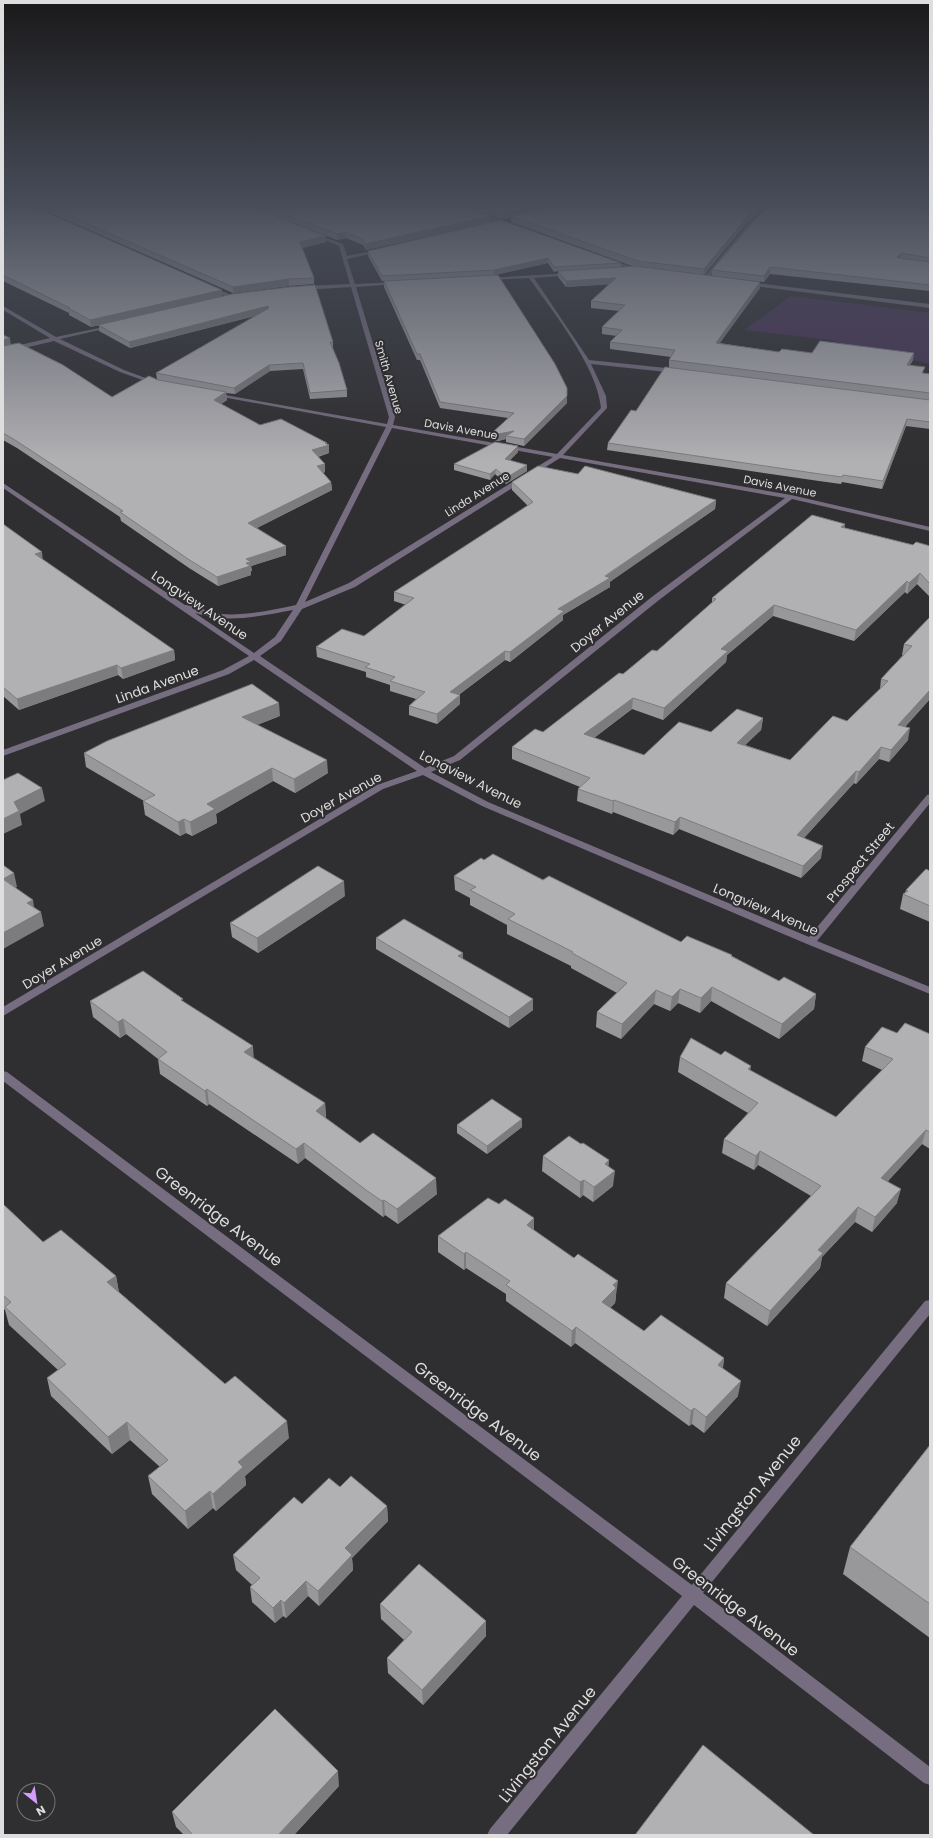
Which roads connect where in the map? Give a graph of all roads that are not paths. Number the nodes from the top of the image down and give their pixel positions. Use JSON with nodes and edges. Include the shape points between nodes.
{"nodes":[{"id":1,"x":216,"y":290,"type":"edge"},
{"id":2,"x":353,"y":290,"type":"edge"},
{"id":3,"x":539,"y":290,"type":"edge"},
{"id":4,"x":791,"y":290,"type":"edge"},
{"id":5,"x":239,"y":296,"type":"edge"},
{"id":6,"x":232,"y":297,"type":"junction"},
{"id":7,"x":221,"y":300,"type":"edge"},
{"id":8,"x":930,"y":306,"type":"edge"},
{"id":9,"x":3,"y":308,"type":"edge"},
{"id":10,"x":116,"y":325,"type":"edge"},
{"id":11,"x":55,"y":339,"type":"junction"},
{"id":12,"x":3,"y":351,"type":"edge"},
{"id":13,"x":587,"y":362,"type":"junction"},
{"id":14,"x":680,"y":372,"type":"edge"},
{"id":15,"x":161,"y":385,"type":"edge"},
{"id":16,"x":204,"y":393,"type":"edge"},
{"id":17,"x":390,"y":426,"type":"junction"},
{"id":18,"x":557,"y":457,"type":"junction"},
{"id":19,"x":3,"y":485,"type":"edge"},
{"id":20,"x":791,"y":497,"type":"junction"},
{"id":21,"x":930,"y":528,"type":"edge"},
{"id":22,"x":176,"y":604,"type":"junction"},
{"id":23,"x":299,"y":607,"type":"junction"},
{"id":24,"x":254,"y":657,"type":"junction"},
{"id":25,"x":3,"y":753,"type":"edge"},
{"id":26,"x":424,"y":772,"type":"junction"},
{"id":27,"x":930,"y":797,"type":"edge"},
{"id":28,"x":811,"y":942,"type":"junction"},
{"id":29,"x":930,"y":991,"type":"edge"},
{"id":30,"x":3,"y":1012,"type":"edge"},
{"id":31,"x":3,"y":1075,"type":"edge"},
{"id":32,"x":930,"y":1305,"type":"edge"},
{"id":33,"x":692,"y":1594,"type":"junction"},
{"id":34,"x":930,"y":1777,"type":"edge"},
{"id":35,"x":496,"y":1835,"type":"edge"}],
"edges":[{"from":1,"to":6,"type":"street"},
{"from":2,"to":17,"type":"street","name":"Smith Avenue","via":[[392,417]]},
{"from":3,"to":13,"type":"street","name":"Linda Avenue"},
{"from":4,"to":8,"type":"street"},
{"from":5,"to":6,"type":"street"},
{"from":6,"to":7,"type":"street"},
{"from":9,"to":11,"type":"street"},
{"from":10,"to":11,"type":"street"},
{"from":11,"to":12,"type":"street"},
{"from":11,"to":15,"type":"street","via":[[122,371]]},
{"from":13,"to":14,"type":"street"},
{"from":13,"to":18,"type":"street","name":"Linda Avenue","via":[[602,392],[604,408]]},
{"from":16,"to":17,"type":"street","name":"Davis Avenue"},
{"from":17,"to":18,"type":"street","name":"Davis Avenue"},
{"from":17,"to":23,"type":"street","name":"Smith Avenue"},
{"from":18,"to":20,"type":"street","name":"Davis Avenue"},
{"from":18,"to":23,"type":"street","name":"Linda Avenue","via":[[352,585]]},
{"from":19,"to":22,"type":"street","name":"Longview Avenue"},
{"from":20,"to":21,"type":"street","name":"Davis Avenue"},
{"from":20,"to":26,"type":"street","name":"Doyer Avenue","via":[[656,598],[457,758]]},
{"from":22,"to":23,"type":"street","name":"Linda Avenue","via":[[211,615],[224,616],[262,614]]},
{"from":22,"to":24,"type":"street","name":"Longview Avenue"},
{"from":23,"to":24,"type":"street","name":"Linda Avenue","via":[[278,639]]},
{"from":24,"to":25,"type":"street","name":"Linda Avenue","via":[[226,672]]},
{"from":24,"to":26,"type":"street","name":"Longview Avenue"},
{"from":26,"to":28,"type":"street","name":"Longview Avenue","via":[[485,804]]},
{"from":26,"to":30,"type":"street","name":"Doyer Avenue","via":[[380,787]]},
{"from":27,"to":28,"type":"street","name":"Prospect Street"},
{"from":28,"to":29,"type":"street","name":"Longview Avenue"},
{"from":31,"to":33,"type":"street","name":"Greenridge Avenue"},
{"from":32,"to":33,"type":"street","name":"Livingston Avenue"},
{"from":33,"to":34,"type":"street","name":"Greenridge Avenue"},
{"from":33,"to":35,"type":"street","name":"Livingston Avenue"}]}
